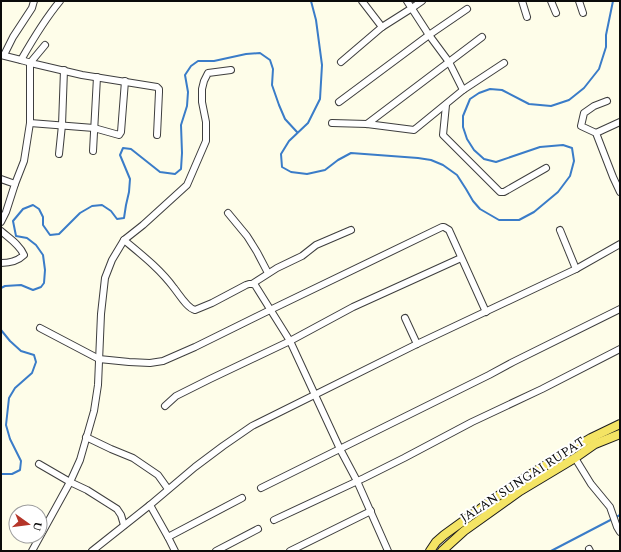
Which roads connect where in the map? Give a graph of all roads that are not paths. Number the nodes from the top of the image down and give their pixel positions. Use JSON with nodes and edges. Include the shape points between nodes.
{"nodes":[{"id":1,"x":34,"y":1,"type":"edge"},
{"id":2,"x":60,"y":1,"type":"edge"},
{"id":3,"x":362,"y":1,"type":"edge"},
{"id":4,"x":407,"y":1,"type":"edge"},
{"id":5,"x":422,"y":1,"type":"edge"},
{"id":6,"x":522,"y":1,"type":"edge"},
{"id":7,"x":551,"y":1,"type":"edge"},
{"id":8,"x":579,"y":1,"type":"edge"},
{"id":9,"x":412,"y":8,"type":"junction"},
{"id":10,"x":467,"y":9,"type":"dead end"},
{"id":11,"x":583,"y":12,"type":"dead end"},
{"id":12,"x":556,"y":13,"type":"dead end"},
{"id":13,"x":526,"y":17,"type":"dead end"},
{"id":14,"x":382,"y":27,"type":"junction"},
{"id":15,"x":430,"y":35,"type":"junction"},
{"id":16,"x":482,"y":37,"type":"dead end"},
{"id":17,"x":45,"y":45,"type":"dead end"},
{"id":18,"x":3,"y":55,"type":"edge"},
{"id":19,"x":21,"y":60,"type":"junction"},
{"id":20,"x":341,"y":62,"type":"dead end"},
{"id":21,"x":449,"y":62,"type":"junction"},
{"id":22,"x":30,"y":63,"type":"junction"},
{"id":23,"x":504,"y":63,"type":"dead end"},
{"id":24,"x":64,"y":70,"type":"junction"},
{"id":25,"x":231,"y":70,"type":"dead end"},
{"id":26,"x":97,"y":77,"type":"junction"},
{"id":27,"x":126,"y":81,"type":"junction"},
{"id":28,"x":463,"y":90,"type":"junction"},
{"id":29,"x":607,"y":101,"type":"dead end"},
{"id":30,"x":339,"y":102,"type":"dead end"},
{"id":31,"x":446,"y":105,"type":"junction"},
{"id":32,"x":620,"y":122,"type":"edge"},
{"id":33,"x":30,"y":123,"type":"junction"},
{"id":34,"x":332,"y":123,"type":"dead end"},
{"id":35,"x":367,"y":124,"type":"junction"},
{"id":36,"x":62,"y":125,"type":"junction"},
{"id":37,"x":94,"y":128,"type":"junction"},
{"id":38,"x":596,"y":133,"type":"junction"},
{"id":39,"x":157,"y":134,"type":"dead end"},
{"id":40,"x":93,"y":152,"type":"dead end"},
{"id":41,"x":59,"y":154,"type":"dead end"},
{"id":42,"x":546,"y":168,"type":"dead end"},
{"id":43,"x":620,"y":173,"type":"edge"},
{"id":44,"x":613,"y":177,"type":"junction"},
{"id":45,"x":1,"y":179,"type":"edge"},
{"id":46,"x":15,"y":184,"type":"junction"},
{"id":47,"x":620,"y":192,"type":"edge"},
{"id":48,"x":4,"y":211,"type":"edge"},
{"id":49,"x":228,"y":213,"type":"dead end"},
{"id":50,"x":1,"y":222,"type":"edge"},
{"id":51,"x":351,"y":230,"type":"dead end"},
{"id":52,"x":560,"y":230,"type":"dead end"},
{"id":53,"x":1,"y":231,"type":"edge"},
{"id":54,"x":124,"y":240,"type":"junction"},
{"id":55,"x":620,"y":244,"type":"edge"},
{"id":56,"x":461,"y":258,"type":"junction"},
{"id":57,"x":1,"y":264,"type":"edge"},
{"id":58,"x":576,"y":269,"type":"junction"},
{"id":59,"x":268,"y":274,"type":"junction"},
{"id":60,"x":252,"y":284,"type":"junction"},
{"id":61,"x":620,"y":309,"type":"edge"},
{"id":62,"x":270,"y":310,"type":"junction"},
{"id":63,"x":486,"y":312,"type":"junction"},
{"id":64,"x":405,"y":318,"type":"dead end"},
{"id":65,"x":40,"y":328,"type":"dead end"},
{"id":66,"x":290,"y":341,"type":"junction"},
{"id":67,"x":417,"y":344,"type":"junction"},
{"id":68,"x":620,"y":349,"type":"edge"},
{"id":69,"x":99,"y":359,"type":"junction"},
{"id":70,"x":314,"y":395,"type":"junction"},
{"id":71,"x":165,"y":406,"type":"dead end"},
{"id":72,"x":620,"y":424,"type":"edge"},
{"id":73,"x":620,"y":434,"type":"edge"},
{"id":74,"x":86,"y":437,"type":"junction"},
{"id":75,"x":340,"y":449,"type":"junction"},
{"id":76,"x":575,"y":458,"type":"junction"},
{"id":77,"x":39,"y":464,"type":"dead end"},
{"id":78,"x":357,"y":481,"type":"junction"},
{"id":79,"x":70,"y":482,"type":"junction"},
{"id":80,"x":516,"y":483,"type":"junction"},
{"id":81,"x":261,"y":488,"type":"dead end"},
{"id":82,"x":168,"y":489,"type":"junction"},
{"id":83,"x":520,"y":491,"type":"junction"},
{"id":84,"x":242,"y":498,"type":"dead end"},
{"id":85,"x":150,"y":505,"type":"junction"},
{"id":86,"x":371,"y":511,"type":"junction"},
{"id":87,"x":274,"y":520,"type":"dead end"},
{"id":88,"x":124,"y":525,"type":"junction"},
{"id":89,"x":258,"y":529,"type":"dead end"},
{"id":90,"x":618,"y":530,"type":"edge"},
{"id":91,"x":168,"y":537,"type":"junction"},
{"id":92,"x":32,"y":551,"type":"edge"},
{"id":93,"x":92,"y":551,"type":"edge"},
{"id":94,"x":175,"y":551,"type":"edge"},
{"id":95,"x":216,"y":551,"type":"edge"},
{"id":96,"x":290,"y":551,"type":"edge"},
{"id":97,"x":388,"y":551,"type":"edge"},
{"id":98,"x":430,"y":551,"type":"edge"},
{"id":99,"x":442,"y":551,"type":"edge"}],
"edges":[{"from":1,"to":18,"type":"street"},
{"from":2,"to":19,"type":"street","via":[[38,30]]},
{"from":3,"to":14,"type":"street"},
{"from":4,"to":9,"type":"street"},
{"from":5,"to":9,"type":"street"},
{"from":6,"to":13,"type":"street"},
{"from":7,"to":12,"type":"street"},
{"from":8,"to":11,"type":"street"},
{"from":9,"to":14,"type":"street"},
{"from":9,"to":15,"type":"street"},
{"from":10,"to":15,"type":"street"},
{"from":14,"to":20,"type":"street"},
{"from":15,"to":21,"type":"street"},
{"from":15,"to":30,"type":"street"},
{"from":16,"to":21,"type":"street"},
{"from":17,"to":22,"type":"street"},
{"from":18,"to":19,"type":"street"},
{"from":19,"to":22,"type":"street"},
{"from":21,"to":28,"type":"street"},
{"from":21,"to":35,"type":"street"},
{"from":22,"to":24,"type":"street"},
{"from":22,"to":33,"type":"street"},
{"from":23,"to":28,"type":"street"},
{"from":24,"to":26,"type":"street"},
{"from":24,"to":36,"type":"street"},
{"from":25,"to":54,"type":"street","via":[[208,73],[204,81],[202,102],[206,141],[187,185]]},
{"from":26,"to":27,"type":"street"},
{"from":26,"to":37,"type":"street"},
{"from":27,"to":37,"type":"street","via":[[120,134]]},
{"from":27,"to":39,"type":"street","via":[[159,89]]},
{"from":28,"to":31,"type":"street"},
{"from":29,"to":38,"type":"street","via":[[584,113],[581,126]]},
{"from":31,"to":35,"type":"street","via":[[414,130]]},
{"from":31,"to":42,"type":"street","via":[[443,135],[500,192]]},
{"from":32,"to":38,"type":"street"},
{"from":33,"to":36,"type":"street"},
{"from":33,"to":46,"type":"street","via":[[24,161]]},
{"from":34,"to":35,"type":"street"},
{"from":36,"to":37,"type":"street"},
{"from":36,"to":41,"type":"street"},
{"from":37,"to":40,"type":"street"},
{"from":38,"to":44,"type":"street"},
{"from":43,"to":44,"type":"street"},
{"from":44,"to":47,"type":"street"},
{"from":45,"to":46,"type":"street"},
{"from":46,"to":48,"type":"street"},
{"from":48,"to":50,"type":"street"},
{"from":49,"to":59,"type":"street","via":[[247,236]]},
{"from":51,"to":59,"type":"street","via":[[316,245],[302,256]]},
{"from":52,"to":58,"type":"street"},
{"from":53,"to":57,"type":"street","via":[[15,242],[24,255],[20,260]]},
{"from":54,"to":60,"type":"street","via":[[152,263],[191,309],[197,310]]},
{"from":54,"to":69,"type":"street","via":[[112,260],[106,278]]},
{"from":55,"to":58,"type":"street"},
{"from":56,"to":62,"type":"street","via":[[449,230],[442,227]]},
{"from":56,"to":63,"type":"street"},
{"from":56,"to":66,"type":"street","via":[[353,307]]},
{"from":58,"to":63,"type":"street"},
{"from":59,"to":60,"type":"street"},
{"from":60,"to":62,"type":"street"},
{"from":61,"to":75,"type":"street"},
{"from":62,"to":66,"type":"street"},
{"from":62,"to":69,"type":"street","via":[[163,361],[129,362]]},
{"from":63,"to":67,"type":"street"},
{"from":64,"to":67,"type":"street"},
{"from":65,"to":69,"type":"street"},
{"from":66,"to":70,"type":"street"},
{"from":66,"to":71,"type":"street","via":[[176,396]]},
{"from":67,"to":70,"type":"street"},
{"from":68,"to":78,"type":"street"},
{"from":69,"to":74,"type":"street","via":[[94,411]]},
{"from":70,"to":75,"type":"street"},
{"from":70,"to":82,"type":"street","via":[[252,426]]},
{"from":72,"to":80,"type":"main road","name":"JALAN SUNGAI RUPAT","via":[[591,438]]},
{"from":73,"to":76,"type":"main road","name":"JALAN SUNGAI RUPAT","via":[[595,444]]},
{"from":74,"to":79,"type":"street","via":[[80,460]]},
{"from":74,"to":82,"type":"street","via":[[133,458],[158,475]]},
{"from":75,"to":78,"type":"street"},
{"from":75,"to":81,"type":"street"},
{"from":76,"to":83,"type":"main road","name":"JALAN SUNGAI RUPAT"},
{"from":76,"to":90,"type":"street","via":[[591,484],[610,507]]},
{"from":77,"to":79,"type":"street"},
{"from":78,"to":86,"type":"street"},
{"from":78,"to":87,"type":"street"},
{"from":79,"to":88,"type":"street","via":[[117,509]]},
{"from":79,"to":92,"type":"street"},
{"from":80,"to":83,"type":"main road"},
{"from":80,"to":98,"type":"main road","name":"JALAN SUNGAI RUPAT","via":[[444,535]]},
{"from":82,"to":85,"type":"street"},
{"from":83,"to":99,"type":"main road","name":"JALAN SUNGAI RUPAT","via":[[464,531]]},
{"from":84,"to":91,"type":"street"},
{"from":85,"to":88,"type":"street"},
{"from":85,"to":91,"type":"street"},
{"from":86,"to":96,"type":"street"},
{"from":86,"to":97,"type":"street"},
{"from":88,"to":93,"type":"street"},
{"from":89,"to":95,"type":"street"},
{"from":91,"to":94,"type":"street"}]}
